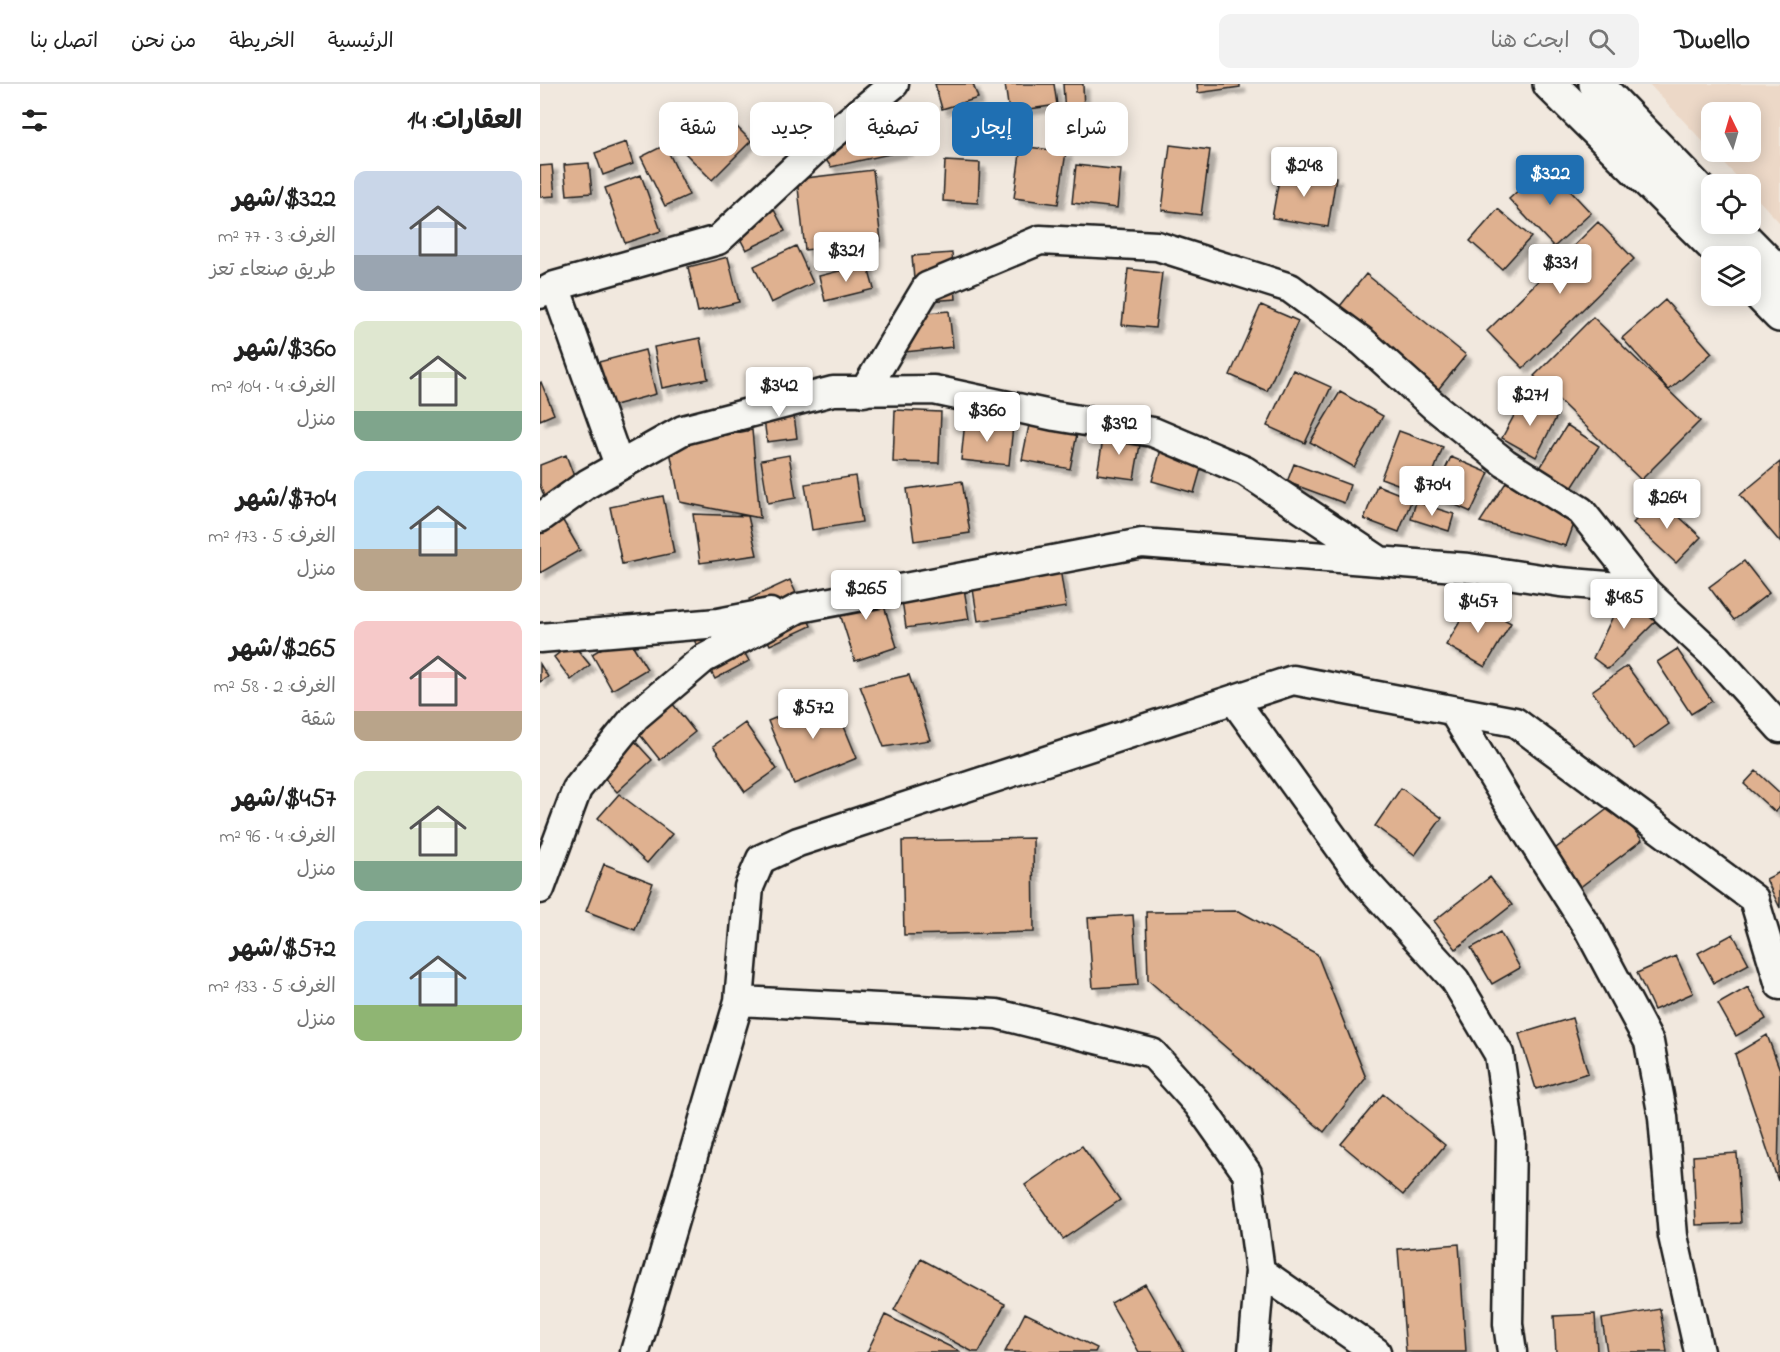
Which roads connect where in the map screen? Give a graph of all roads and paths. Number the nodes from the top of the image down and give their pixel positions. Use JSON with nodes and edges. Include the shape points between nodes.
{"nodes":[{"id":1,"x":894,"y":84,"type":"edge"},
{"id":2,"x":1550,"y":84,"type":"edge"},
{"id":3,"x":1596,"y":84,"type":"edge"},
{"id":4,"x":1701,"y":193,"type":"edge"},
{"id":5,"x":1740,"y":234,"type":"edge"},
{"id":6,"x":1714,"y":246,"type":"edge"},
{"id":7,"x":1780,"y":275,"type":"edge"},
{"id":8,"x":548,"y":290,"type":"edge"},
{"id":9,"x":1761,"y":295,"type":"edge"},
{"id":10,"x":1780,"y":315,"type":"edge"},
{"id":11,"x":864,"y":392,"type":"junction"},
{"id":12,"x":619,"y":465,"type":"junction"},
{"id":13,"x":540,"y":518,"type":"edge"},
{"id":14,"x":1382,"y":563,"type":"junction"},
{"id":15,"x":1643,"y":589,"type":"junction"},
{"id":16,"x":799,"y":608,"type":"junction"},
{"id":17,"x":540,"y":638,"type":"edge"},
{"id":18,"x":1234,"y":700,"type":"junction"},
{"id":19,"x":1453,"y":711,"type":"junction"},
{"id":20,"x":1780,"y":728,"type":"edge"},
{"id":21,"x":540,"y":889,"type":"edge"},
{"id":22,"x":1780,"y":985,"type":"edge"},
{"id":23,"x":739,"y":1000,"type":"junction"},
{"id":24,"x":1260,"y":1271,"type":"junction"},
{"id":25,"x":635,"y":1352,"type":"edge"},
{"id":26,"x":1253,"y":1352,"type":"edge"},
{"id":27,"x":1376,"y":1352,"type":"edge"},
{"id":28,"x":1512,"y":1352,"type":"edge"},
{"id":29,"x":1699,"y":1352,"type":"edge"}],
"edges":[{"from":1,"to":8,"type":"street","via":[[820,145],[718,240]]},
{"from":2,"to":6,"type":"highway"},
{"from":3,"to":4,"type":"highway"},
{"from":5,"to":7,"type":"highway"},
{"from":8,"to":12,"type":"street"},
{"from":9,"to":10,"type":"highway"},
{"from":11,"to":12,"type":"street","via":[[833,391],[683,430]]},
{"from":11,"to":14,"type":"street","via":[[934,390],[1153,432],[1245,471]]},
{"from":11,"to":15,"type":"street","via":[[927,287],[1040,240],[1157,246],[1290,288],[1363,342],[1505,463],[1581,511]]},
{"from":12,"to":13,"type":"street"},
{"from":14,"to":15,"type":"street","via":[[1469,568]]},
{"from":14,"to":16,"type":"street","via":[[1142,543]]},
{"from":15,"to":20,"type":"street","via":[[1717,658]]},
{"from":16,"to":17,"type":"street","via":[[718,623]]},
{"from":16,"to":21,"type":"street","via":[[703,659],[636,716],[577,789]]},
{"from":18,"to":19,"type":"street","via":[[1293,680]]},
{"from":18,"to":23,"type":"street","via":[[798,842],[761,859],[749,887]]},
{"from":18,"to":28,"type":"street","via":[[1362,878],[1455,980],[1499,1054],[1511,1140],[1508,1324]]},
{"from":19,"to":22,"type":"street","via":[[1515,722],[1754,899]]},
{"from":19,"to":29,"type":"street","via":[[1588,928],[1649,1042],[1663,1117],[1673,1236]]},
{"from":23,"to":24,"type":"street","via":[[997,1014],[1152,1053],[1198,1104],[1247,1173]]},
{"from":23,"to":25,"type":"street"},
{"from":24,"to":26,"type":"street"},
{"from":24,"to":27,"type":"street"}]}
